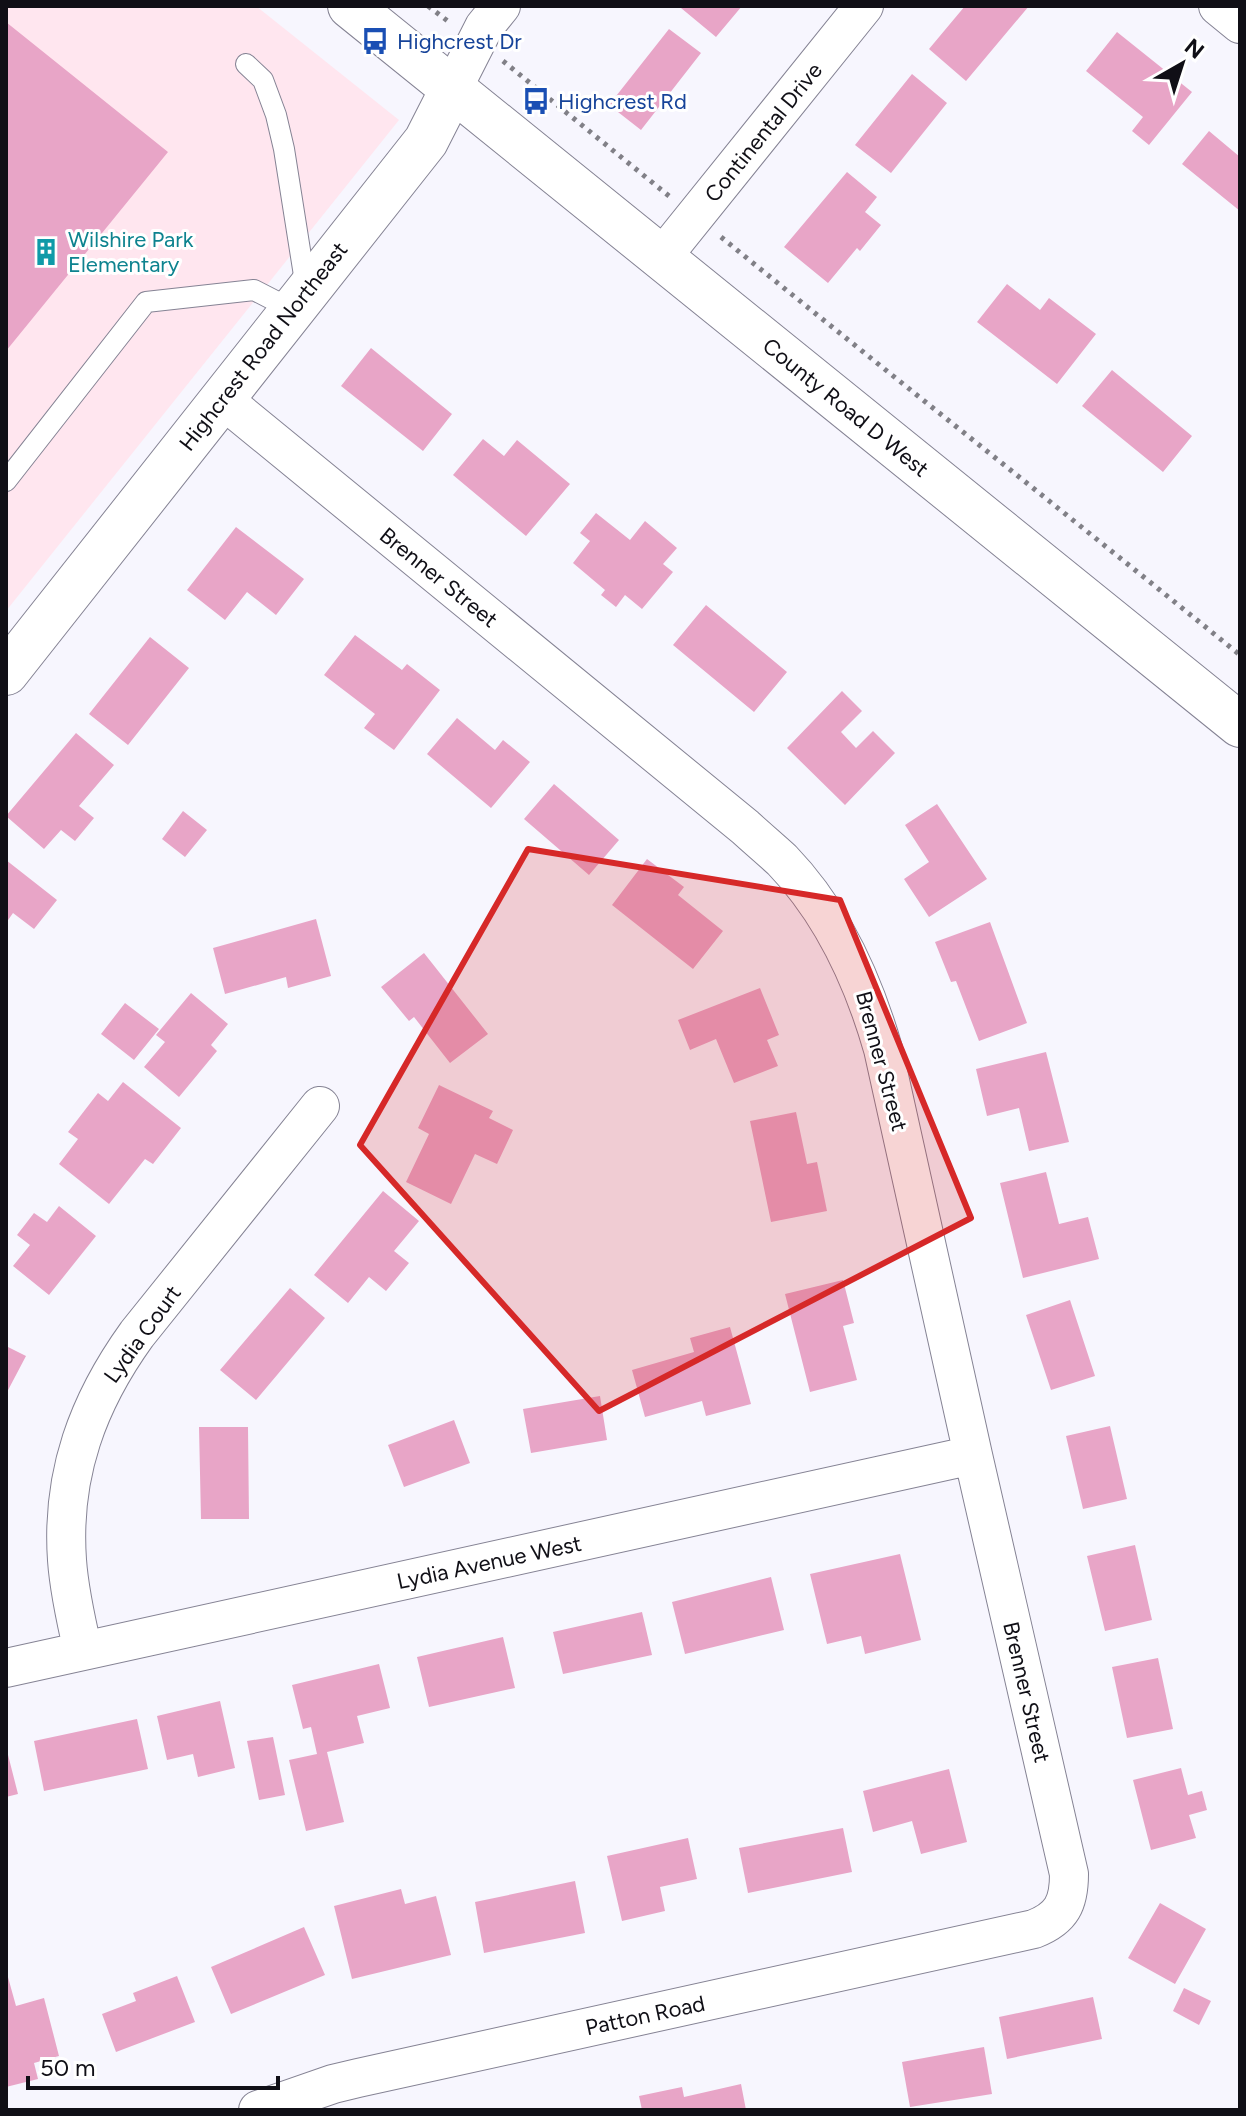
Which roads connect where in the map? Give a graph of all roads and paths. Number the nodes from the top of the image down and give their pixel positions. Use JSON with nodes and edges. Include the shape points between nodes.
{"nodes":[{"id":1,"x":350,"y":6,"type":"edge"},
{"id":2,"x":428,"y":6,"type":"edge"},
{"id":3,"x":501,"y":6,"type":"edge"},
{"id":4,"x":864,"y":6,"type":"edge"},
{"id":5,"x":1218,"y":6,"type":"edge"},
{"id":6,"x":444,"y":18,"type":"dead end"},
{"id":7,"x":1240,"y":24,"type":"edge"},
{"id":8,"x":501,"y":59,"type":"dead end"},
{"id":9,"x":246,"y":64,"type":"dead end"},
{"id":10,"x":453,"y":88,"type":"junction"},
{"id":11,"x":655,"y":183,"type":"dead end"},
{"id":12,"x":720,"y":236,"type":"dead end"},
{"id":13,"x":662,"y":257,"type":"junction"},
{"id":14,"x":299,"y":300,"type":"junction"},
{"id":15,"x":221,"y":398,"type":"junction"},
{"id":16,"x":6,"y":481,"type":"edge"},
{"id":17,"x":1240,"y":655,"type":"edge"},
{"id":18,"x":10,"y":657,"type":"edge"},
{"id":19,"x":1240,"y":725,"type":"edge"},
{"id":20,"x":320,"y":1106,"type":"dead end"},
{"id":21,"x":973,"y":1455,"type":"junction"},
{"id":22,"x":83,"y":1651,"type":"junction"},
{"id":23,"x":6,"y":1668,"type":"edge"},
{"id":24,"x":1034,"y":1929,"type":"joint"},
{"id":25,"x":258,"y":2110,"type":"edge"}],
"edges":[{"from":1,"to":10,"type":"main road","name":"County Road D West"},
{"from":2,"to":6,"type":"path"},
{"from":3,"to":10,"type":"street","name":"Highcrest Road Northeast","via":[[484,27]]},
{"from":4,"to":13,"type":"street","name":"Continental Drive"},
{"from":5,"to":7,"type":"street"},
{"from":8,"to":11,"type":"path"},
{"from":9,"to":14,"type":"lane","via":[[263,80],[283,143]]},
{"from":10,"to":13,"type":"main road","name":"County Road D West"},
{"from":10,"to":14,"type":"main road","name":"Highcrest Road Northeast","via":[[426,141]]},
{"from":12,"to":17,"type":"path"},
{"from":13,"to":19,"type":"main road","name":"County Road D West"},
{"from":14,"to":15,"type":"main road","name":"Highcrest Road Northeast"},
{"from":14,"to":16,"type":"lane","via":[[254,290],[146,302]]},
{"from":15,"to":18,"type":"main road","name":"Highcrest Road Northeast"},
{"from":15,"to":21,"type":"street","name":"Brenner Street","via":[[745,827],[819,906],[850,957],[883,1049]]},
{"from":20,"to":22,"type":"street","name":"Lydia Court","via":[[137,1334],[92,1408],[74,1461],[66,1516],[67,1561]]},
{"from":21,"to":22,"type":"street","name":"Lydia Avenue West"},
{"from":21,"to":24,"type":"street","name":"Brenner Street","via":[[1069,1874],[1069,1894],[1061,1911]]},
{"from":22,"to":23,"type":"street","name":"Lydia Avenue West"},
{"from":24,"to":25,"type":"street","name":"Patton Road","via":[[358,2078]]}]}
